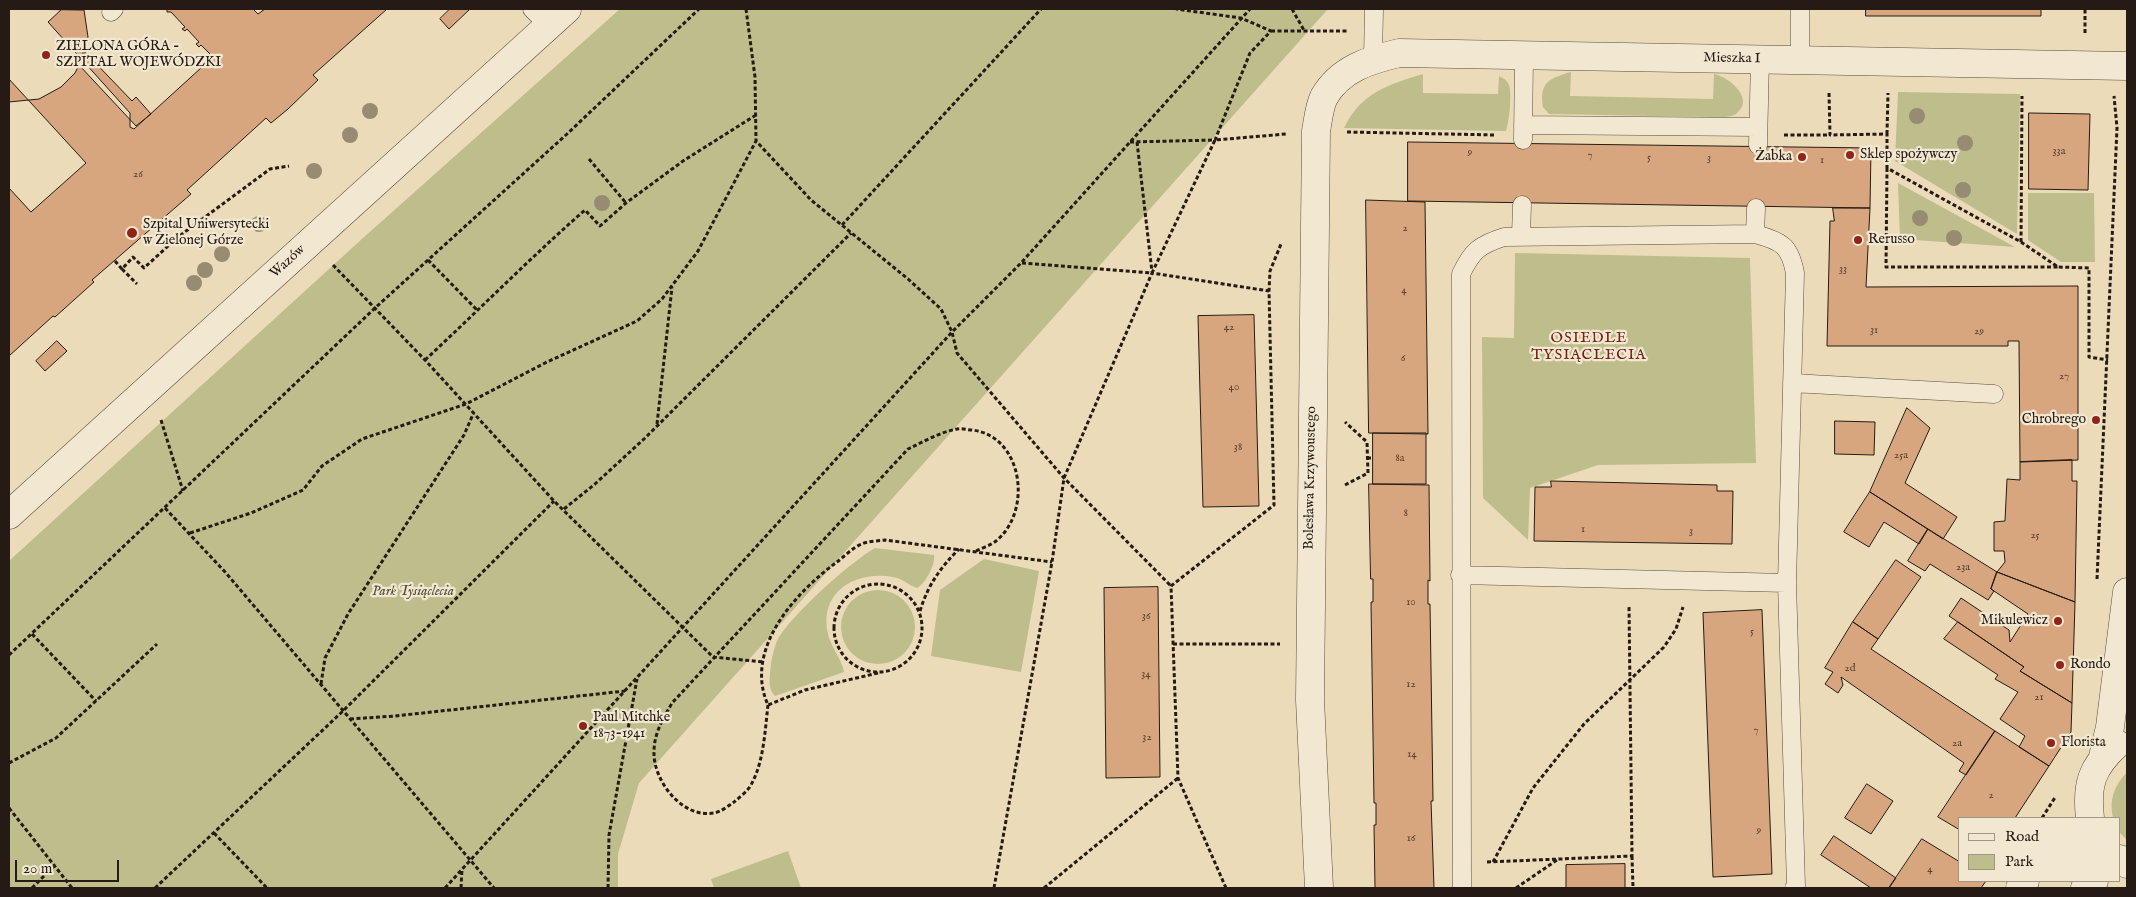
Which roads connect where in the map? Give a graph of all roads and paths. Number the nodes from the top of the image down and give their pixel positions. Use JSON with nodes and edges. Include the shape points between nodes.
{"nodes":[{"id":1,"x":699,"y":9,"type":"edge"},
{"id":2,"x":746,"y":9,"type":"edge"},
{"id":3,"x":1041,"y":9,"type":"edge"},
{"id":4,"x":1176,"y":9,"type":"edge"},
{"id":5,"x":1250,"y":9,"type":"edge"},
{"id":6,"x":1292,"y":9,"type":"edge"},
{"id":7,"x":1374,"y":9,"type":"edge"},
{"id":8,"x":1800,"y":9,"type":"edge"},
{"id":9,"x":2085,"y":9,"type":"edge"},
{"id":10,"x":549,"y":15,"type":"edge"},
{"id":11,"x":1241,"y":18,"type":"junction"},
{"id":12,"x":1372,"y":30,"type":"junction"},
{"id":13,"x":1271,"y":31,"type":"junction"},
{"id":14,"x":1305,"y":32,"type":"junction"},
{"id":15,"x":2083,"y":41,"type":"dead end"},
{"id":16,"x":1524,"y":55,"type":"junction"},
{"id":17,"x":1373,"y":59,"type":"junction"},
{"id":18,"x":1760,"y":60,"type":"junction"},
{"id":19,"x":1800,"y":60,"type":"junction"},
{"id":20,"x":2127,"y":66,"type":"edge"},
{"id":21,"x":1342,"y":75,"type":"joint"},
{"id":22,"x":1828,"y":84,"type":"dead end"},
{"id":23,"x":1889,"y":86,"type":"dead end"},
{"id":24,"x":2021,"y":106,"type":"dead end"},
{"id":25,"x":756,"y":115,"type":"junction"},
{"id":26,"x":2117,"y":128,"type":"dead end"},
{"id":27,"x":1316,"y":131,"type":"junction"},
{"id":28,"x":1887,"y":134,"type":"junction"},
{"id":29,"x":1215,"y":140,"type":"junction"},
{"id":30,"x":756,"y":141,"type":"junction"},
{"id":31,"x":1130,"y":142,"type":"junction"},
{"id":32,"x":1137,"y":142,"type":"junction"},
{"id":33,"x":589,"y":159,"type":"dead end"},
{"id":34,"x":290,"y":166,"type":"dead end"},
{"id":35,"x":1887,"y":168,"type":"junction"},
{"id":36,"x":626,"y":203,"type":"junction"},
{"id":37,"x":1522,"y":206,"type":"dead end"},
{"id":38,"x":1756,"y":208,"type":"dead end"},
{"id":39,"x":842,"y":226,"type":"junction"},
{"id":40,"x":851,"y":233,"type":"junction"},
{"id":41,"x":1755,"y":234,"type":"junction"},
{"id":42,"x":1521,"y":236,"type":"junction"},
{"id":43,"x":1283,"y":238,"type":"dead end"},
{"id":44,"x":2021,"y":242,"type":"junction"},
{"id":45,"x":428,"y":260,"type":"junction"},
{"id":46,"x":114,"y":261,"type":"dead end"},
{"id":47,"x":1021,"y":263,"type":"junction"},
{"id":48,"x":2058,"y":267,"type":"junction"},
{"id":49,"x":122,"y":269,"type":"junction"},
{"id":50,"x":338,"y":270,"type":"dead end"},
{"id":51,"x":1152,"y":273,"type":"junction"},
{"id":52,"x":136,"y":284,"type":"dead end"},
{"id":53,"x":672,"y":286,"type":"junction"},
{"id":54,"x":1269,"y":292,"type":"junction"},
{"id":55,"x":375,"y":308,"type":"junction"},
{"id":56,"x":478,"y":311,"type":"junction"},
{"id":57,"x":952,"y":332,"type":"junction"},
{"id":58,"x":425,"y":360,"type":"junction"},
{"id":59,"x":2108,"y":360,"type":"junction"},
{"id":60,"x":1792,"y":383,"type":"junction"},
{"id":61,"x":1994,"y":394,"type":"dead end"},
{"id":62,"x":466,"y":404,"type":"junction"},
{"id":63,"x":474,"y":412,"type":"junction"},
{"id":64,"x":160,"y":415,"type":"dead end"},
{"id":65,"x":656,"y":426,"type":"junction"},
{"id":66,"x":1367,"y":458,"type":"dead end"},
{"id":67,"x":1373,"y":458,"type":"dead end"},
{"id":68,"x":1064,"y":478,"type":"junction"},
{"id":69,"x":184,"y":491,"type":"junction"},
{"id":70,"x":554,"y":500,"type":"junction"},
{"id":71,"x":165,"y":508,"type":"junction"},
{"id":72,"x":564,"y":509,"type":"junction"},
{"id":73,"x":9,"y":515,"type":"edge"},
{"id":74,"x":190,"y":533,"type":"junction"},
{"id":75,"x":959,"y":549,"type":"junction"},
{"id":76,"x":976,"y":551,"type":"junction"},
{"id":77,"x":1052,"y":562,"type":"junction"},
{"id":78,"x":1460,"y":575,"type":"junction"},
{"id":79,"x":1628,"y":579,"type":"junction"},
{"id":80,"x":1691,"y":580,"type":"junction"},
{"id":81,"x":1787,"y":583,"type":"junction"},
{"id":82,"x":1172,"y":586,"type":"junction"},
{"id":83,"x":2097,"y":586,"type":"dead end"},
{"id":84,"x":2127,"y":592,"type":"edge"},
{"id":85,"x":920,"y":611,"type":"junction"},
{"id":86,"x":684,"y":626,"type":"junction"},
{"id":87,"x":32,"y":634,"type":"junction"},
{"id":88,"x":157,"y":644,"type":"dead end"},
{"id":89,"x":1174,"y":644,"type":"junction"},
{"id":90,"x":1310,"y":644,"type":"junction"},
{"id":91,"x":9,"y":656,"type":"edge"},
{"id":92,"x":713,"y":657,"type":"junction"},
{"id":93,"x":764,"y":662,"type":"junction"},
{"id":94,"x":878,"y":673,"type":"junction"},
{"id":95,"x":637,"y":678,"type":"junction"},
{"id":96,"x":1629,"y":679,"type":"junction"},
{"id":97,"x":321,"y":685,"type":"junction"},
{"id":98,"x":625,"y":692,"type":"junction"},
{"id":99,"x":96,"y":701,"type":"junction"},
{"id":100,"x":768,"y":705,"type":"junction"},
{"id":101,"x":343,"y":711,"type":"junction"},
{"id":102,"x":349,"y":719,"type":"junction"},
{"id":103,"x":2127,"y":738,"type":"edge"},
{"id":104,"x":2103,"y":757,"type":"junction"},
{"id":105,"x":9,"y":763,"type":"edge"},
{"id":106,"x":1178,"y":778,"type":"junction"},
{"id":107,"x":9,"y":808,"type":"edge"},
{"id":108,"x":2089,"y":808,"type":"edge"},
{"id":109,"x":2073,"y":817,"type":"edge"},
{"id":110,"x":214,"y":833,"type":"junction"},
{"id":111,"x":1632,"y":856,"type":"junction"},
{"id":112,"x":1559,"y":859,"type":"junction"},
{"id":113,"x":471,"y":860,"type":"junction"},
{"id":114,"x":1493,"y":862,"type":"junction"},
{"id":115,"x":1462,"y":863,"type":"junction"},
{"id":116,"x":55,"y":865,"type":"junction"},
{"id":117,"x":462,"y":869,"type":"junction"},
{"id":118,"x":32,"y":888,"type":"edge"},
{"id":119,"x":72,"y":888,"type":"edge"},
{"id":120,"x":155,"y":888,"type":"edge"},
{"id":121,"x":267,"y":888,"type":"edge"},
{"id":122,"x":444,"y":888,"type":"edge"},
{"id":123,"x":461,"y":888,"type":"edge"},
{"id":124,"x":494,"y":888,"type":"edge"},
{"id":125,"x":608,"y":888,"type":"edge"},
{"id":126,"x":994,"y":888,"type":"edge"},
{"id":127,"x":1044,"y":888,"type":"edge"},
{"id":128,"x":1226,"y":888,"type":"edge"},
{"id":129,"x":1319,"y":888,"type":"edge"},
{"id":130,"x":1462,"y":888,"type":"edge"},
{"id":131,"x":1516,"y":888,"type":"edge"},
{"id":132,"x":1633,"y":888,"type":"edge"},
{"id":133,"x":1797,"y":888,"type":"edge"}],
"edges":[{"from":1,"to":45,"type":"path"},
{"from":2,"to":25,"type":"path","via":[[755,77]]},
{"from":3,"to":39,"type":"path"},
{"from":4,"to":11,"type":"path"},
{"from":5,"to":11,"type":"path"},
{"from":6,"to":14,"type":"path"},
{"from":7,"to":12,"type":"lane"},
{"from":8,"to":19,"type":"lane"},
{"from":9,"to":15,"type":"path"},
{"from":10,"to":73,"type":"street","name":"Wazów"},
{"from":11,"to":13,"type":"path"},
{"from":11,"to":31,"type":"path"},
{"from":12,"to":14,"type":"path"},
{"from":12,"to":17,"type":"lane"},
{"from":13,"to":14,"type":"path"},
{"from":13,"to":29,"type":"path","via":[[1250,53]]},
{"from":16,"to":17,"type":"street","name":"Mieszka I","via":[[1399,53]]},
{"from":16,"to":18,"type":"street","name":"Mieszka I"},
{"from":16,"to":18,"type":"lane","via":[[1523,133],[1758,136]]},
{"from":17,"to":21,"type":"street","name":"Mieszka I"},
{"from":18,"to":19,"type":"street","name":"Mieszka I"},
{"from":19,"to":20,"type":"street","name":"Mieszka I"},
{"from":21,"to":27,"type":"street","name":"Bolesława Krzywoustego","via":[[1324,98]]},
{"from":22,"to":28,"type":"path","via":[[1830,135]]},
{"from":23,"to":28,"type":"path"},
{"from":24,"to":44,"type":"path"},
{"from":25,"to":30,"type":"path"},
{"from":25,"to":36,"type":"path","via":[[683,161]]},
{"from":26,"to":59,"type":"path"},
{"from":27,"to":29,"type":"path"},
{"from":27,"to":90,"type":"street","name":"Bolesława Krzywoustego"},
{"from":28,"to":35,"type":"path"},
{"from":29,"to":32,"type":"path"},
{"from":29,"to":51,"type":"path"},
{"from":30,"to":39,"type":"path","via":[[810,200]]},
{"from":30,"to":53,"type":"path","via":[[698,250]]},
{"from":31,"to":32,"type":"path"},
{"from":31,"to":47,"type":"path"},
{"from":32,"to":51,"type":"path"},
{"from":33,"to":36,"type":"path"},
{"from":34,"to":49,"type":"path","via":[[270,169],[178,236],[144,268],[133,257]]},
{"from":35,"to":44,"type":"path"},
{"from":35,"to":48,"type":"path","via":[[1886,267]]},
{"from":36,"to":56,"type":"path","via":[[600,226],[585,210],[528,260]]},
{"from":37,"to":42,"type":"lane"},
{"from":38,"to":41,"type":"lane"},
{"from":39,"to":40,"type":"path"},
{"from":40,"to":57,"type":"path","via":[[930,298],[941,309]]},
{"from":40,"to":65,"type":"path"},
{"from":41,"to":42,"type":"lane"},
{"from":41,"to":60,"type":"lane","via":[[1784,244],[1792,256],[1795,274]]},
{"from":42,"to":78,"type":"lane","via":[[1504,237],[1484,244],[1470,256],[1461,274]]},
{"from":43,"to":54,"type":"path","via":[[1270,271]]},
{"from":44,"to":48,"type":"path"},
{"from":45,"to":55,"type":"path"},
{"from":45,"to":56,"type":"path"},
{"from":46,"to":49,"type":"path"},
{"from":47,"to":51,"type":"path"},
{"from":47,"to":57,"type":"path"},
{"from":48,"to":59,"type":"path","via":[[2089,268],[2089,358]]},
{"from":49,"to":52,"type":"path"},
{"from":50,"to":55,"type":"path"},
{"from":51,"to":54,"type":"path"},
{"from":51,"to":68,"type":"path"},
{"from":53,"to":62,"type":"path","via":[[637,321],[546,362]]},
{"from":53,"to":65,"type":"path"},
{"from":54,"to":82,"type":"path","via":[[1274,505]]},
{"from":55,"to":58,"type":"path"},
{"from":55,"to":69,"type":"path"},
{"from":56,"to":58,"type":"path"},
{"from":57,"to":68,"type":"path","via":[[957,353]]},
{"from":57,"to":86,"type":"path"},
{"from":58,"to":62,"type":"path"},
{"from":59,"to":83,"type":"path"},
{"from":60,"to":61,"type":"lane"},
{"from":60,"to":81,"type":"lane"},
{"from":62,"to":63,"type":"path"},
{"from":62,"to":74,"type":"path","via":[[362,439],[322,466],[303,490],[251,513]]},
{"from":63,"to":70,"type":"path"},
{"from":63,"to":97,"type":"path","via":[[464,435],[348,614],[325,658]]},
{"from":64,"to":69,"type":"path"},
{"from":65,"to":72,"type":"path"},
{"from":66,"to":67,"type":"path"},
{"from":68,"to":77,"type":"path"},
{"from":68,"to":82,"type":"path"},
{"from":69,"to":71,"type":"path"},
{"from":70,"to":72,"type":"path"},
{"from":70,"to":101,"type":"path"},
{"from":71,"to":74,"type":"path"},
{"from":71,"to":87,"type":"path"},
{"from":72,"to":86,"type":"path"},
{"from":74,"to":97,"type":"path"},
{"from":75,"to":76,"type":"path"},
{"from":75,"to":85,"type":"path","via":[[927,589]]},
{"from":75,"to":93,"type":"path","via":[[884,540],[862,544],[822,573],[780,617],[769,640]]},
{"from":76,"to":77,"type":"path"},
{"from":76,"to":92,"type":"path","via":[[996,541],[1009,526],[1018,506],[1019,483],[1012,459],[1001,442],[980,431],[958,429],[908,449]]},
{"from":77,"to":126,"type":"path"},
{"from":78,"to":79,"type":"lane"},
{"from":78,"to":115,"type":"lane"},
{"from":79,"to":80,"type":"lane"},
{"from":79,"to":96,"type":"path"},
{"from":80,"to":81,"type":"lane"},
{"from":80,"to":96,"type":"path","via":[[1676,629],[1664,647]]},
{"from":81,"to":133,"type":"lane"},
{"from":82,"to":89,"type":"path"},
{"from":84,"to":104,"type":"street"},
{"from":85,"to":94,"type":"path","via":[[922,640],[916,653],[893,670]]},
{"from":85,"to":94,"type":"path","via":[[912,598],[887,584],[858,588],[846,597],[838,609],[835,638],[851,663]]},
{"from":86,"to":92,"type":"path"},
{"from":86,"to":95,"type":"path"},
{"from":87,"to":91,"type":"path"},
{"from":87,"to":99,"type":"path"},
{"from":88,"to":99,"type":"path"},
{"from":89,"to":90,"type":"path"},
{"from":89,"to":106,"type":"path"},
{"from":90,"to":129,"type":"street","name":"Bolesława Krzywoustego"},
{"from":92,"to":93,"type":"path"},
{"from":92,"to":100,"type":"path","via":[[672,703],[658,727],[654,753],[659,774],[665,788],[684,806],[714,813],[739,798],[752,784],[762,750]]},
{"from":93,"to":100,"type":"path","via":[[763,694]]},
{"from":94,"to":100,"type":"path","via":[[805,690]]},
{"from":95,"to":98,"type":"path"},
{"from":95,"to":125,"type":"path","via":[[609,835]]},
{"from":96,"to":111,"type":"path"},
{"from":96,"to":114,"type":"path","via":[[1584,724],[1533,788]]},
{"from":97,"to":101,"type":"path"},
{"from":98,"to":102,"type":"path"},
{"from":98,"to":113,"type":"path"},
{"from":99,"to":105,"type":"path","via":[[56,738]]},
{"from":101,"to":102,"type":"path"},
{"from":101,"to":110,"type":"path"},
{"from":102,"to":113,"type":"path"},
{"from":103,"to":104,"type":"street"},
{"from":104,"to":108,"type":"street","via":[[2095,769]]},
{"from":106,"to":127,"type":"path"},
{"from":106,"to":128,"type":"path"},
{"from":107,"to":116,"type":"path"},
{"from":108,"to":109,"type":"street"},
{"from":110,"to":120,"type":"path"},
{"from":110,"to":121,"type":"path"},
{"from":111,"to":112,"type":"path"},
{"from":111,"to":132,"type":"path"},
{"from":112,"to":114,"type":"path"},
{"from":112,"to":131,"type":"path"},
{"from":113,"to":117,"type":"path"},
{"from":113,"to":124,"type":"path"},
{"from":114,"to":115,"type":"path"},
{"from":115,"to":130,"type":"lane"},
{"from":116,"to":118,"type":"path"},
{"from":116,"to":119,"type":"path"},
{"from":117,"to":122,"type":"path"},
{"from":117,"to":123,"type":"path"}]}
